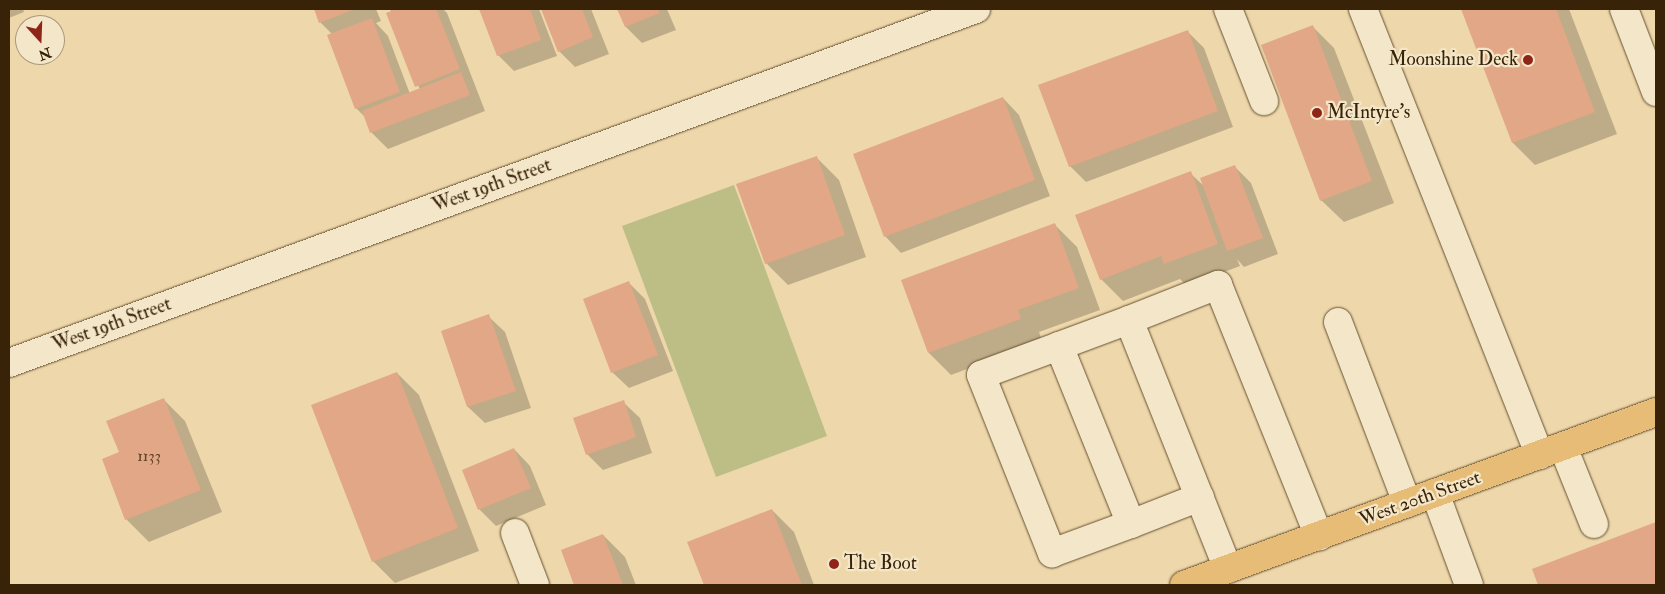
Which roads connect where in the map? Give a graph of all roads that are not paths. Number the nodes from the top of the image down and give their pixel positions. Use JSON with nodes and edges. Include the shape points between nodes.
{"nodes":[{"id":1,"x":976,"y":9,"type":"edge"},
{"id":2,"x":1228,"y":9,"type":"edge"},
{"id":3,"x":1363,"y":9,"type":"edge"},
{"id":4,"x":1624,"y":9,"type":"edge"},
{"id":5,"x":1656,"y":92,"type":"edge"},
{"id":6,"x":1264,"y":101,"type":"dead end"},
{"id":7,"x":1129,"y":320,"type":"junction"},
{"id":8,"x":1338,"y":322,"type":"dead end"},
{"id":9,"x":1059,"y":346,"type":"junction"},
{"id":10,"x":9,"y":363,"type":"edge"},
{"id":11,"x":1656,"y":412,"type":"edge"},
{"id":12,"x":1551,"y":451,"type":"junction"},
{"id":13,"x":1435,"y":493,"type":"junction"},
{"id":14,"x":1200,"y":498,"type":"junction"},
{"id":15,"x":1407,"y":503,"type":"junction"},
{"id":16,"x":1131,"y":524,"type":"junction"},
{"id":17,"x":1594,"y":524,"type":"dead end"},
{"id":18,"x":515,"y":533,"type":"dead end"},
{"id":19,"x":1319,"y":536,"type":"junction"},
{"id":20,"x":1228,"y":569,"type":"junction"},
{"id":21,"x":535,"y":585,"type":"edge"},
{"id":22,"x":1184,"y":585,"type":"edge"},
{"id":23,"x":1469,"y":585,"type":"edge"}],
"edges":[{"from":1,"to":10,"type":"street","name":"West 19th Street"},
{"from":2,"to":6,"type":"street"},
{"from":3,"to":12,"type":"street"},
{"from":4,"to":5,"type":"street"},
{"from":7,"to":9,"type":"street"},
{"from":7,"to":14,"type":"street"},
{"from":7,"to":19,"type":"street","via":[[1218,285]]},
{"from":8,"to":15,"type":"street"},
{"from":9,"to":16,"type":"street"},
{"from":9,"to":16,"type":"street","via":[[981,376],[1052,553]]},
{"from":11,"to":12,"type":"main road","name":"West 20th Street"},
{"from":12,"to":13,"type":"main road","name":"West 20th Street"},
{"from":12,"to":17,"type":"street"},
{"from":13,"to":15,"type":"main road","name":"West 20th Street"},
{"from":13,"to":23,"type":"street"},
{"from":14,"to":16,"type":"street"},
{"from":14,"to":20,"type":"street"},
{"from":15,"to":19,"type":"main road","name":"West 20th Street"},
{"from":18,"to":21,"type":"street"},
{"from":19,"to":20,"type":"main road","name":"West 20th Street"},
{"from":20,"to":22,"type":"main road","name":"West 20th Street"}]}
